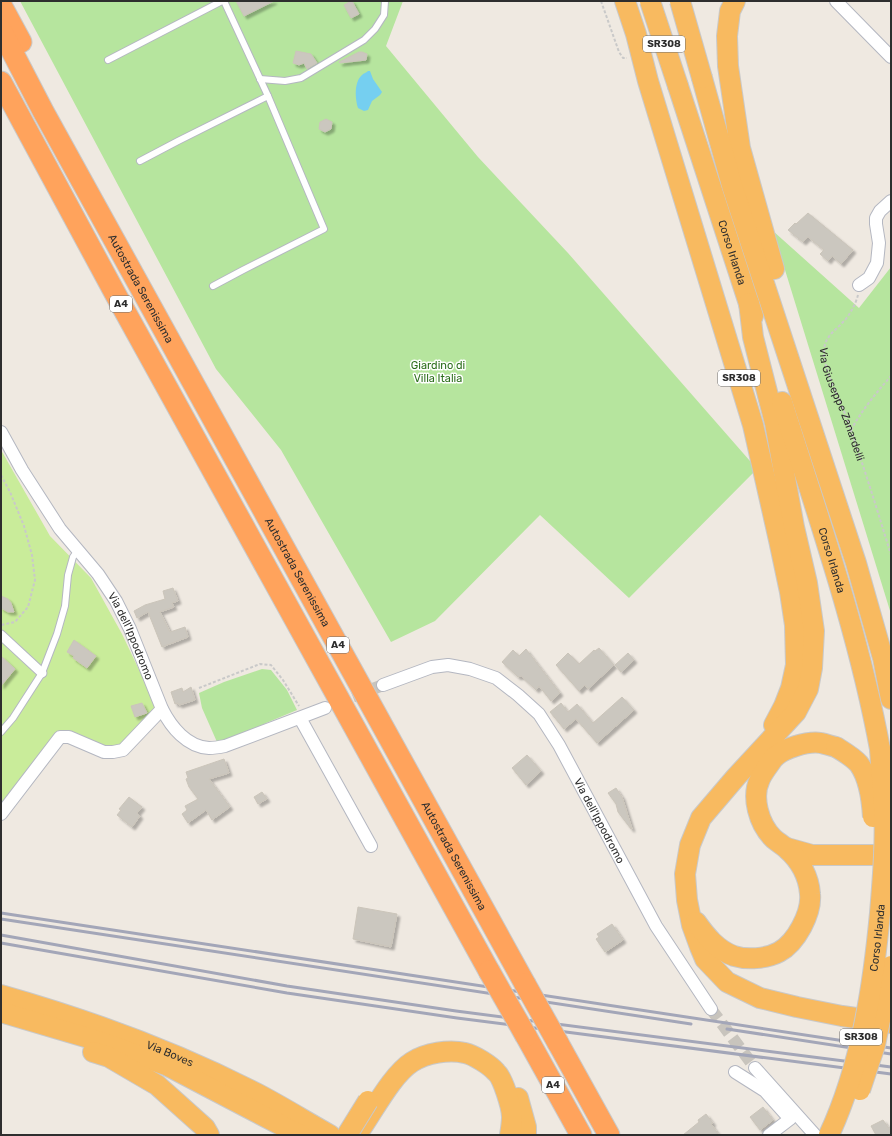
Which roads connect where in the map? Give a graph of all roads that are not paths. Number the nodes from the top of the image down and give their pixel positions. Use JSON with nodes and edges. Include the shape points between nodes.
{"nodes":[{"id":1,"x":223,"y":1,"type":"edge"},
{"id":2,"x":385,"y":1,"type":"edge"},
{"id":3,"x":625,"y":1,"type":"edge"},
{"id":4,"x":650,"y":1,"type":"edge"},
{"id":5,"x":680,"y":1,"type":"edge"},
{"id":6,"x":735,"y":1,"type":"edge"},
{"id":7,"x":836,"y":1,"type":"edge"},
{"id":8,"x":1,"y":5,"type":"edge"},
{"id":9,"x":1,"y":30,"type":"edge"},
{"id":10,"x":891,"y":57,"type":"edge"},
{"id":11,"x":108,"y":60,"type":"dead end"},
{"id":12,"x":260,"y":79,"type":"junction"},
{"id":13,"x":1,"y":82,"type":"edge"},
{"id":14,"x":268,"y":96,"type":"junction"},
{"id":15,"x":140,"y":161,"type":"dead end"},
{"id":16,"x":891,"y":201,"type":"edge"},
{"id":17,"x":859,"y":285,"type":"road end"},
{"id":18,"x":213,"y":286,"type":"dead end"},
{"id":19,"x":749,"y":303,"type":"junction"},
{"id":20,"x":151,"y":306,"type":"junction"},
{"id":21,"x":798,"y":385,"type":"junction"},
{"id":22,"x":1,"y":432,"type":"edge"},
{"id":23,"x":78,"y":550,"type":"junction"},
{"id":24,"x":856,"y":563,"type":"junction"},
{"id":25,"x":1,"y":635,"type":"edge"},
{"id":26,"x":891,"y":645,"type":"edge"},
{"id":27,"x":42,"y":673,"type":"junction"},
{"id":28,"x":383,"y":685,"type":"tunnel mouth"},
{"id":29,"x":891,"y":699,"type":"edge"},
{"id":30,"x":325,"y":708,"type":"tunnel mouth"},
{"id":31,"x":162,"y":709,"type":"junction"},
{"id":32,"x":302,"y":717,"type":"junction"},
{"id":33,"x":1,"y":732,"type":"edge"},
{"id":34,"x":756,"y":756,"type":"junction"},
{"id":35,"x":1,"y":814,"type":"edge"},
{"id":36,"x":371,"y":846,"type":"dead end"},
{"id":37,"x":787,"y":848,"type":"junction"},
{"id":38,"x":891,"y":855,"type":"edge"},
{"id":39,"x":690,"y":915,"type":"junction"},
{"id":40,"x":878,"y":936,"type":"junction"},
{"id":41,"x":891,"y":966,"type":"edge"},
{"id":42,"x":1,"y":995,"type":"edge"},
{"id":43,"x":891,"y":1000,"type":"edge"},
{"id":44,"x":711,"y":1009,"type":"tunnel mouth"},
{"id":45,"x":1,"y":1012,"type":"edge"},
{"id":46,"x":1,"y":1020,"type":"edge"},
{"id":47,"x":891,"y":1023,"type":"edge"},
{"id":48,"x":875,"y":1045,"type":"junction"},
{"id":49,"x":755,"y":1068,"type":"tunnel mouth"},
{"id":50,"x":735,"y":1072,"type":"dead end"},
{"id":51,"x":226,"y":1078,"type":"junction"},
{"id":52,"x":372,"y":1104,"type":"junction"},
{"id":53,"x":829,"y":1134,"type":"edge"},
{"id":54,"x":209,"y":1135,"type":"edge"},
{"id":55,"x":300,"y":1135,"type":"edge"},
{"id":56,"x":330,"y":1135,"type":"edge"},
{"id":57,"x":348,"y":1135,"type":"edge"},
{"id":58,"x":357,"y":1135,"type":"edge"},
{"id":59,"x":510,"y":1135,"type":"edge"},
{"id":60,"x":526,"y":1135,"type":"edge"},
{"id":61,"x":580,"y":1135,"type":"edge"},
{"id":62,"x":608,"y":1135,"type":"edge"},
{"id":63,"x":769,"y":1135,"type":"edge"}],
"edges":[{"from":1,"to":11,"type":"lane"},
{"from":1,"to":12,"type":"lane"},
{"from":2,"to":12,"type":"lane","via":[[384,15],[364,40],[301,78]]},
{"from":3,"to":34,"type":"highway","number":"SR308","via":[[753,425],[790,592],[795,625],[796,665],[784,706]]},
{"from":4,"to":19,"type":"highway","name":"Corso Irlanda","number":"SR308","bridge":true},
{"from":5,"to":21,"type":"highway","name":"Corso Irlanda","number":"SR308","bridge":true,"via":[[733,189]]},
{"from":6,"to":21,"type":"highway","number":"SR308","via":[[730,11],[727,36],[740,148],[784,306]]},
{"from":7,"to":10,"type":"street"},
{"from":8,"to":20,"type":"highway","via":[[108,207]]},
{"from":9,"to":20,"type":"highway","name":"Autostrada Serenissima","number":"A4"},
{"from":12,"to":14,"type":"lane"},
{"from":13,"to":61,"type":"highway","number":"A4","bridge":true},
{"from":14,"to":15,"type":"lane"},
{"from":14,"to":18,"type":"lane","via":[[324,229]]},
{"from":16,"to":17,"type":"street","via":[[876,218],[879,243],[877,263],[869,278]]},
{"from":19,"to":34,"type":"highway","via":[[753,337],[775,424],[807,583],[814,631],[808,689],[796,712]]},
{"from":19,"to":40,"type":"highway","name":"Corso Irlanda","number":"SR308","bridge":true,"via":[[842,592],[872,704],[880,749],[884,804]]},
{"from":20,"to":62,"type":"highway","name":"Autostrada Serenissima","number":"A4","bridge":true},
{"from":21,"to":24,"type":"highway","name":"Corso Irlanda","number":"SR308"},
{"from":22,"to":23,"type":"street","name":"Via dell'Ippodromo","via":[[60,529]]},
{"from":23,"to":27,"type":"lane","via":[[73,557],[68,575],[65,606],[57,634]]},
{"from":23,"to":31,"type":"street","name":"Via dell'Ippodromo","via":[[116,601]]},
{"from":24,"to":26,"type":"highway","via":[[885,624]]},
{"from":24,"to":29,"type":"highway","name":"Corso Irlanda","number":"SR308","via":[[883,658]]},
{"from":25,"to":27,"type":"street"},
{"from":27,"to":33,"type":"lane"},
{"from":28,"to":44,"type":"street","name":"Via dell'Ippodromo","via":[[458,667],[496,678],[539,714],[559,745],[652,920]]},
{"from":30,"to":32,"type":"street","name":"Via dell'Ippodromo"},
{"from":31,"to":32,"type":"street","name":"Via dell'Ippodromo","via":[[176,732],[191,742],[208,748],[225,746]]},
{"from":31,"to":35,"type":"street","via":[[123,750],[104,752],[69,737],[60,737]]},
{"from":32,"to":36,"type":"street"},
{"from":34,"to":39,"type":"highway","via":[[701,818],[690,845],[685,874]]},
{"from":37,"to":38,"type":"highway","via":[[812,855]]},
{"from":37,"to":39,"type":"highway","via":[[801,865],[808,879],[810,905],[795,938],[779,952],[748,958],[734,956],[716,946]]},
{"from":37,"to":40,"type":"highway","bridge":true,"via":[[765,829],[758,812],[756,797],[759,780],[775,756],[788,749],[802,744],[820,743],[836,747],[859,764],[872,802],[875,847],[874,902]]},
{"from":39,"to":47,"type":"highway","via":[[706,959],[727,982],[760,998]]},
{"from":40,"to":53,"type":"highway","name":"Corso Irlanda","number":"SR308","bridge":true,"via":[[861,1041],[842,1103]]},
{"from":41,"to":48,"type":"highway","name":"Corso Irlanda","number":"SR308","bridge":true},
{"from":42,"to":51,"type":"highway","name":"Via Boves","via":[[110,1030]]},
{"from":43,"to":48,"type":"highway","bridge":true},
{"from":45,"to":55,"type":"highway","name":"Via Boves","via":[[92,1039],[166,1065]]},
{"from":46,"to":54,"type":"highway","via":[[109,1058],[157,1085],[205,1128]]},
{"from":48,"to":53,"type":"highway","name":"Corso Irlanda","number":"SR308","bridge":true,"via":[[854,1109]]},
{"from":49,"to":53,"type":"street"},
{"from":50,"to":63,"type":"street","via":[[765,1090],[790,1119]]},
{"from":51,"to":56,"type":"highway","name":"Via Boves"},
{"from":51,"to":57,"type":"highway","via":[[272,1091]]},
{"from":52,"to":57,"type":"highway","bridge":true},
{"from":52,"to":58,"type":"highway"},
{"from":52,"to":59,"type":"highway","via":[[412,1062],[430,1055],[466,1053],[497,1072],[504,1084],[512,1116]]},
{"from":52,"to":60,"type":"highway","via":[[390,1071],[407,1055],[425,1045],[446,1041],[468,1042],[504,1065],[515,1084]]}]}
